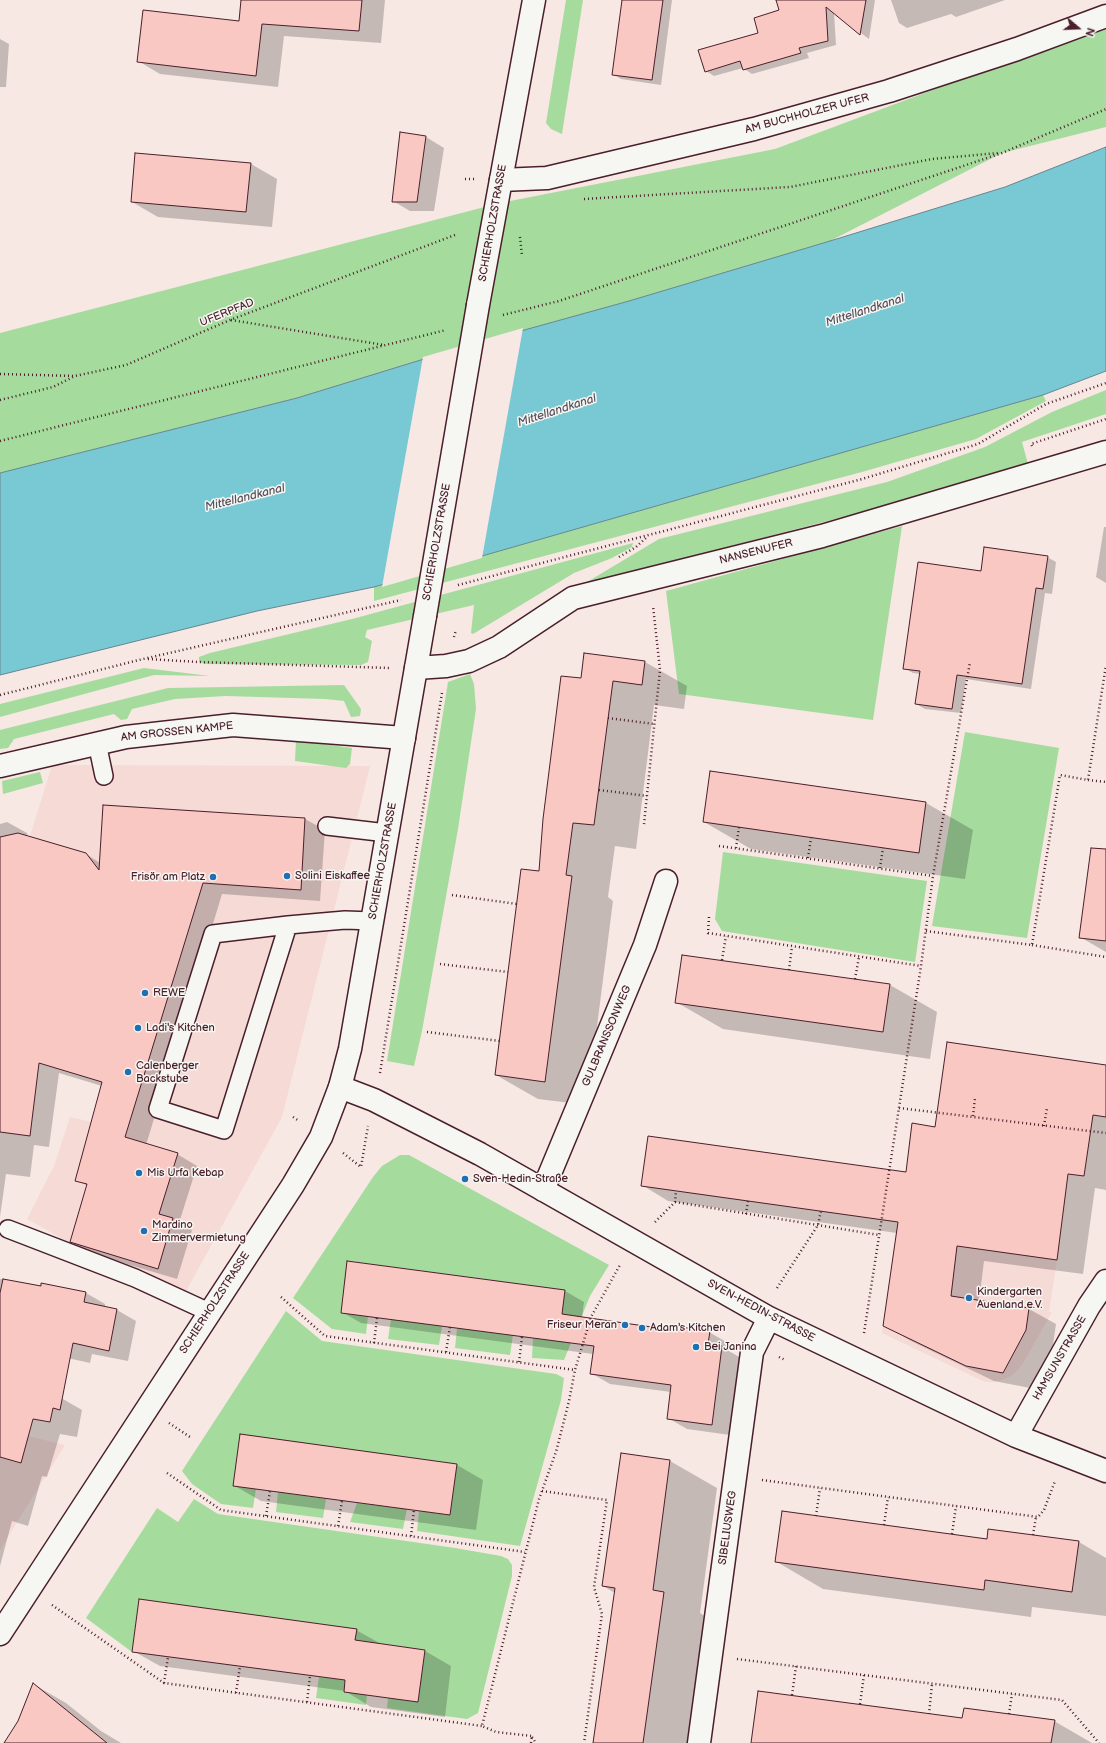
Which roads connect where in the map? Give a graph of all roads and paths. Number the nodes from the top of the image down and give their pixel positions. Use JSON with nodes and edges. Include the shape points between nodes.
{"nodes":[{"id":1,"x":534,"y":0,"type":"edge"},
{"id":2,"x":1106,"y":16,"type":"edge"},
{"id":3,"x":1106,"y":109,"type":"edge"},
{"id":4,"x":1002,"y":153,"type":"junction"},
{"id":5,"x":501,"y":180,"type":"junction"},
{"id":6,"x":580,"y":199,"type":"dead end"},
{"id":7,"x":520,"y":233,"type":"dead end"},
{"id":8,"x":455,"y":235,"type":"dead end"},
{"id":9,"x":522,"y":256,"type":"dead end"},
{"id":10,"x":498,"y":317,"type":"dead end"},
{"id":11,"x":230,"y":320,"type":"junction"},
{"id":12,"x":453,"y":328,"type":"dead end"},
{"id":13,"x":386,"y":345,"type":"junction"},
{"id":14,"x":0,"y":374,"type":"edge"},
{"id":15,"x":75,"y":376,"type":"junction"},
{"id":16,"x":1106,"y":383,"type":"edge"},
{"id":17,"x":0,"y":400,"type":"edge"},
{"id":18,"x":0,"y":441,"type":"edge"},
{"id":19,"x":1106,"y":452,"type":"edge"},
{"id":20,"x":650,"y":578,"type":"junction"},
{"id":21,"x":451,"y":587,"type":"dead end"},
{"id":22,"x":406,"y":598,"type":"dead end"},
{"id":23,"x":456,"y":630,"type":"dead end"},
{"id":24,"x":143,"y":658,"type":"junction"},
{"id":25,"x":970,"y":662,"type":"dead end"},
{"id":26,"x":1106,"y":665,"type":"edge"},
{"id":27,"x":446,"y":666,"type":"junction"},
{"id":28,"x":406,"y":668,"type":"junction"},
{"id":29,"x":0,"y":695,"type":"edge"},
{"id":30,"x":608,"y":718,"type":"dead end"},
{"id":31,"x":654,"y":724,"type":"junction"},
{"id":32,"x":404,"y":738,"type":"junction"},
{"id":33,"x":97,"y":743,"type":"junction"},
{"id":34,"x":0,"y":766,"type":"edge"},
{"id":35,"x":104,"y":776,"type":"dead end"},
{"id":36,"x":1088,"y":780,"type":"junction"},
{"id":37,"x":1106,"y":782,"type":"edge"},
{"id":38,"x":599,"y":790,"type":"dead end"},
{"id":39,"x":647,"y":796,"type":"junction"},
{"id":40,"x":644,"y":824,"type":"dead end"},
{"id":41,"x":327,"y":826,"type":"dead end"},
{"id":42,"x":739,"y":827,"type":"dead end"},
{"id":43,"x":387,"y":833,"type":"junction"},
{"id":44,"x":811,"y":838,"type":"dead end"},
{"id":45,"x":719,"y":846,"type":"dead end"},
{"id":46,"x":736,"y":848,"type":"junction"},
{"id":47,"x":883,"y":848,"type":"dead end"},
{"id":48,"x":808,"y":858,"type":"junction"},
{"id":49,"x":880,"y":868,"type":"junction"},
{"id":50,"x":933,"y":876,"type":"junction"},
{"id":51,"x":666,"y":881,"type":"dead end"},
{"id":52,"x":452,"y":895,"type":"dead end"},
{"id":53,"x":517,"y":904,"type":"dead end"},
{"id":54,"x":709,"y":918,"type":"dead end"},
{"id":55,"x":373,"y":921,"type":"junction"},
{"id":56,"x":288,"y":925,"type":"junction"},
{"id":57,"x":926,"y":931,"type":"junction"},
{"id":58,"x":726,"y":936,"type":"junction"},
{"id":59,"x":1032,"y":945,"type":"junction"},
{"id":60,"x":792,"y":946,"type":"junction"},
{"id":61,"x":859,"y":956,"type":"junction"},
{"id":62,"x":1106,"y":957,"type":"edge"},
{"id":63,"x":722,"y":960,"type":"dead end"},
{"id":64,"x":440,"y":964,"type":"dead end"},
{"id":65,"x":921,"y":966,"type":"junction"},
{"id":66,"x":789,"y":970,"type":"dead end"},
{"id":67,"x":508,"y":972,"type":"dead end"},
{"id":68,"x":855,"y":979,"type":"dead end"},
{"id":69,"x":427,"y":1032,"type":"dead end"},
{"id":70,"x":500,"y":1041,"type":"dead end"},
{"id":71,"x":380,"y":1072,"type":"dead end"},
{"id":72,"x":340,"y":1087,"type":"junction"},
{"id":73,"x":975,"y":1098,"type":"dead end"},
{"id":74,"x":899,"y":1108,"type":"junction"},
{"id":75,"x":1047,"y":1108,"type":"dead end"},
{"id":76,"x":974,"y":1116,"type":"junction"},
{"id":77,"x":1044,"y":1126,"type":"junction"},
{"id":78,"x":367,"y":1131,"type":"dead end"},
{"id":79,"x":1106,"y":1133,"type":"edge"},
{"id":80,"x":339,"y":1150,"type":"dead end"},
{"id":81,"x":543,"y":1190,"type":"junction"},
{"id":82,"x":676,"y":1191,"type":"dead end"},
{"id":83,"x":748,"y":1201,"type":"dead end"},
{"id":84,"x":675,"y":1202,"type":"junction"},
{"id":85,"x":820,"y":1211,"type":"dead end"},
{"id":86,"x":746,"y":1214,"type":"junction"},
{"id":87,"x":656,"y":1222,"type":"dead end"},
{"id":88,"x":818,"y":1225,"type":"junction"},
{"id":89,"x":8,"y":1229,"type":"dead end"},
{"id":90,"x":879,"y":1235,"type":"junction"},
{"id":91,"x":620,"y":1264,"type":"dead end"},
{"id":92,"x":1106,"y":1281,"type":"edge"},
{"id":93,"x":777,"y":1288,"type":"dead end"},
{"id":94,"x":281,"y":1297,"type":"dead end"},
{"id":95,"x":209,"y":1312,"type":"junction"},
{"id":96,"x":377,"y":1318,"type":"dead end"},
{"id":97,"x":769,"y":1318,"type":"junction"},
{"id":98,"x":450,"y":1327,"type":"dead end"},
{"id":99,"x":864,"y":1333,"type":"dead end"},
{"id":100,"x":522,"y":1337,"type":"dead end"},
{"id":101,"x":374,"y":1343,"type":"junction"},
{"id":102,"x":446,"y":1352,"type":"junction"},
{"id":103,"x":519,"y":1362,"type":"junction"},
{"id":104,"x":574,"y":1370,"type":"junction"},
{"id":105,"x":1016,"y":1436,"type":"junction"},
{"id":106,"x":1106,"y":1471,"type":"edge"},
{"id":107,"x":167,"y":1473,"type":"dead end"},
{"id":108,"x":761,"y":1480,"type":"dead end"},
{"id":109,"x":1056,"y":1482,"type":"dead end"},
{"id":110,"x":820,"y":1488,"type":"junction"},
{"id":111,"x":270,"y":1491,"type":"dead end"},
{"id":112,"x":542,"y":1491,"type":"junction"},
{"id":113,"x":888,"y":1497,"type":"junction"},
{"id":114,"x":342,"y":1501,"type":"dead end"},
{"id":115,"x":956,"y":1506,"type":"junction"},
{"id":116,"x":414,"y":1510,"type":"dead end"},
{"id":117,"x":266,"y":1516,"type":"junction"},
{"id":118,"x":816,"y":1516,"type":"dead end"},
{"id":119,"x":1036,"y":1517,"type":"junction"},
{"id":120,"x":884,"y":1525,"type":"dead end"},
{"id":121,"x":338,"y":1526,"type":"junction"},
{"id":122,"x":952,"y":1534,"type":"dead end"},
{"id":123,"x":1033,"y":1535,"type":"dead end"},
{"id":124,"x":411,"y":1536,"type":"junction"},
{"id":125,"x":525,"y":1552,"type":"junction"},
{"id":126,"x":72,"y":1618,"type":"dead end"},
{"id":127,"x":0,"y":1634,"type":"edge"},
{"id":128,"x":168,"y":1657,"type":"dead end"},
{"id":129,"x":736,"y":1658,"type":"dead end"},
{"id":130,"x":240,"y":1666,"type":"dead end"},
{"id":131,"x":796,"y":1666,"type":"junction"},
{"id":132,"x":864,"y":1675,"type":"junction"},
{"id":133,"x":310,"y":1676,"type":"dead end"},
{"id":134,"x":164,"y":1683,"type":"junction"},
{"id":135,"x":932,"y":1684,"type":"junction"},
{"id":136,"x":236,"y":1693,"type":"junction"},
{"id":137,"x":1012,"y":1694,"type":"junction"},
{"id":138,"x":792,"y":1695,"type":"dead end"},
{"id":139,"x":307,"y":1702,"type":"junction"},
{"id":140,"x":860,"y":1704,"type":"dead end"},
{"id":141,"x":928,"y":1714,"type":"dead end"},
{"id":142,"x":1010,"y":1714,"type":"dead end"},
{"id":143,"x":482,"y":1726,"type":"junction"},
{"id":144,"x":532,"y":1736,"type":"junction"},
{"id":145,"x":531,"y":1743,"type":"edge"},
{"id":146,"x":536,"y":1743,"type":"edge"},
{"id":147,"x":584,"y":1743,"type":"edge"},
{"id":148,"x":699,"y":1743,"type":"edge"},
{"id":149,"x":1099,"y":1743,"type":"edge"}],
"edges":[{"from":1,"to":5,"type":"street","name":"SCHIERHOLZSTRASSE"},
{"from":2,"to":5,"type":"street","name":"AM BUCHHOLZER UFER","via":[[1017,49],[889,91],[754,129],[547,178]]},
{"from":3,"to":4,"type":"path"},
{"from":4,"to":6,"type":"path","via":[[932,159],[790,187]]},
{"from":4,"to":10,"type":"path","via":[[559,301]]},
{"from":5,"to":28,"type":"street","name":"SCHIERHOLZSTRASSE","bridge":true,"via":[[425,616]]},
{"from":7,"to":9,"type":"path"},
{"from":8,"to":11,"type":"path","name":"UFERPFAD"},
{"from":11,"to":13,"type":"path"},
{"from":11,"to":15,"type":"path","name":"UFERPFAD","via":[[126,365]]},
{"from":12,"to":13,"type":"path"},
{"from":13,"to":18,"type":"path"},
{"from":14,"to":15,"type":"path","name":"UFERPFAD"},
{"from":15,"to":17,"type":"path","via":[[53,387]]},
{"from":16,"to":21,"type":"path","via":[[1046,404],[978,444],[854,481]]},
{"from":19,"to":20,"type":"street","name":"NANSENUFER","via":[[822,536]]},
{"from":20,"to":27,"type":"street","name":"NANSENUFER","via":[[572,598],[499,647],[469,661]]},
{"from":20,"to":31,"type":"path","via":[[660,670]]},
{"from":22,"to":24,"type":"path"},
{"from":23,"to":27,"type":"path"},
{"from":24,"to":28,"type":"path"},
{"from":24,"to":29,"type":"path"},
{"from":25,"to":50,"type":"path"},
{"from":26,"to":36,"type":"path"},
{"from":27,"to":28,"type":"street","name":"NANSENUFER"},
{"from":27,"to":71,"type":"path"},
{"from":28,"to":32,"type":"street","name":"SCHIERHOLZSTRASSE"},
{"from":30,"to":31,"type":"path"},
{"from":31,"to":39,"type":"path"},
{"from":32,"to":33,"type":"street","name":"AM GROSSEN KAMPE","via":[[233,725],[126,737]]},
{"from":32,"to":43,"type":"street","name":"SCHIERHOLZSTRASSE"},
{"from":33,"to":34,"type":"street","name":"AM GROSSEN KAMPE"},
{"from":33,"to":35,"type":"lane"},
{"from":36,"to":37,"type":"path"},
{"from":36,"to":59,"type":"path","via":[[1060,775]]},
{"from":38,"to":39,"type":"path"},
{"from":39,"to":40,"type":"path"},
{"from":41,"to":43,"type":"lane"},
{"from":42,"to":46,"type":"path"},
{"from":43,"to":55,"type":"street","name":"SCHIERHOLZSTRASSE"},
{"from":44,"to":48,"type":"path"},
{"from":45,"to":46,"type":"path"},
{"from":46,"to":48,"type":"path"},
{"from":47,"to":49,"type":"path"},
{"from":48,"to":49,"type":"path"},
{"from":49,"to":50,"type":"path"},
{"from":50,"to":57,"type":"path"},
{"from":51,"to":81,"type":"street","name":"GULBRANSSONWEG","via":[[645,945]]},
{"from":52,"to":53,"type":"path"},
{"from":54,"to":58,"type":"path","via":[[708,933]]},
{"from":55,"to":56,"type":"lane","via":[[345,920]]},
{"from":55,"to":72,"type":"street","name":"SCHIERHOLZSTRASSE","via":[[350,1049]]},
{"from":56,"to":56,"type":"lane","via":[[212,934],[158,1109],[224,1130]]},
{"from":57,"to":59,"type":"path"},
{"from":57,"to":65,"type":"path"},
{"from":58,"to":60,"type":"path"},
{"from":58,"to":63,"type":"path"},
{"from":59,"to":62,"type":"path"},
{"from":60,"to":61,"type":"path"},
{"from":60,"to":66,"type":"path"},
{"from":61,"to":65,"type":"path"},
{"from":61,"to":68,"type":"path"},
{"from":64,"to":67,"type":"path"},
{"from":65,"to":74,"type":"path"},
{"from":69,"to":70,"type":"path"},
{"from":72,"to":81,"type":"street","name":"SVEN-HEDIN-STRASSE","via":[[406,1115]]},
{"from":72,"to":95,"type":"street","name":"SCHIERHOLZSTRASSE","via":[[321,1137]]},
{"from":73,"to":76,"type":"path"},
{"from":74,"to":76,"type":"path"},
{"from":74,"to":90,"type":"path"},
{"from":75,"to":77,"type":"path"},
{"from":76,"to":77,"type":"path"},
{"from":77,"to":79,"type":"path"},
{"from":78,"to":80,"type":"path","via":[[361,1167]]},
{"from":81,"to":97,"type":"street","name":"SVEN-HEDIN-STRASSE"},
{"from":82,"to":84,"type":"path"},
{"from":83,"to":86,"type":"path"},
{"from":84,"to":86,"type":"path"},
{"from":84,"to":87,"type":"path"},
{"from":85,"to":88,"type":"path"},
{"from":86,"to":88,"type":"path"},
{"from":88,"to":90,"type":"path"},
{"from":88,"to":93,"type":"path"},
{"from":89,"to":95,"type":"lane","via":[[135,1278]]},
{"from":90,"to":99,"type":"path"},
{"from":91,"to":104,"type":"path","via":[[591,1317]]},
{"from":92,"to":105,"type":"street","name":"HAMSUNSTRASSE","via":[[1089,1306]]},
{"from":94,"to":101,"type":"path","via":[[325,1336]]},
{"from":95,"to":127,"type":"street","name":"SCHIERHOLZSTRASSE"},
{"from":96,"to":101,"type":"path"},
{"from":97,"to":105,"type":"street","name":"SVEN-HEDIN-STRASSE"},
{"from":97,"to":148,"type":"street","name":"SIBELIUSWEG","via":[[752,1352]]},
{"from":98,"to":102,"type":"path"},
{"from":100,"to":103,"type":"path"},
{"from":101,"to":102,"type":"path"},
{"from":102,"to":103,"type":"path"},
{"from":103,"to":104,"type":"path"},
{"from":104,"to":112,"type":"path","via":[[556,1452]]},
{"from":105,"to":106,"type":"street","name":"SVEN-HEDIN-STRASSE"},
{"from":107,"to":117,"type":"path","via":[[221,1510]]},
{"from":108,"to":110,"type":"path"},
{"from":109,"to":119,"type":"path","via":[[1044,1510]]},
{"from":110,"to":113,"type":"path"},
{"from":110,"to":118,"type":"path"},
{"from":111,"to":117,"type":"path"},
{"from":112,"to":125,"type":"path"},
{"from":112,"to":147,"type":"path","via":[[607,1500],[594,1587],[602,1614]]},
{"from":113,"to":115,"type":"path"},
{"from":113,"to":120,"type":"path"},
{"from":114,"to":121,"type":"path"},
{"from":115,"to":119,"type":"path"},
{"from":115,"to":122,"type":"path"},
{"from":116,"to":124,"type":"path"},
{"from":117,"to":121,"type":"path"},
{"from":119,"to":123,"type":"path"},
{"from":121,"to":124,"type":"path"},
{"from":124,"to":125,"type":"path"},
{"from":125,"to":143,"type":"path"},
{"from":126,"to":134,"type":"path"},
{"from":128,"to":134,"type":"path"},
{"from":129,"to":131,"type":"path"},
{"from":130,"to":136,"type":"path"},
{"from":131,"to":132,"type":"path"},
{"from":131,"to":138,"type":"path"},
{"from":132,"to":135,"type":"path"},
{"from":132,"to":140,"type":"path"},
{"from":133,"to":139,"type":"path"},
{"from":134,"to":136,"type":"path"},
{"from":135,"to":137,"type":"path"},
{"from":135,"to":141,"type":"path"},
{"from":136,"to":139,"type":"path"},
{"from":137,"to":142,"type":"path"},
{"from":137,"to":149,"type":"path","via":[[1062,1700]]},
{"from":139,"to":143,"type":"path"},
{"from":143,"to":144,"type":"path","via":[[496,1732]]},
{"from":144,"to":145,"type":"path"},
{"from":144,"to":146,"type":"path"}]}
